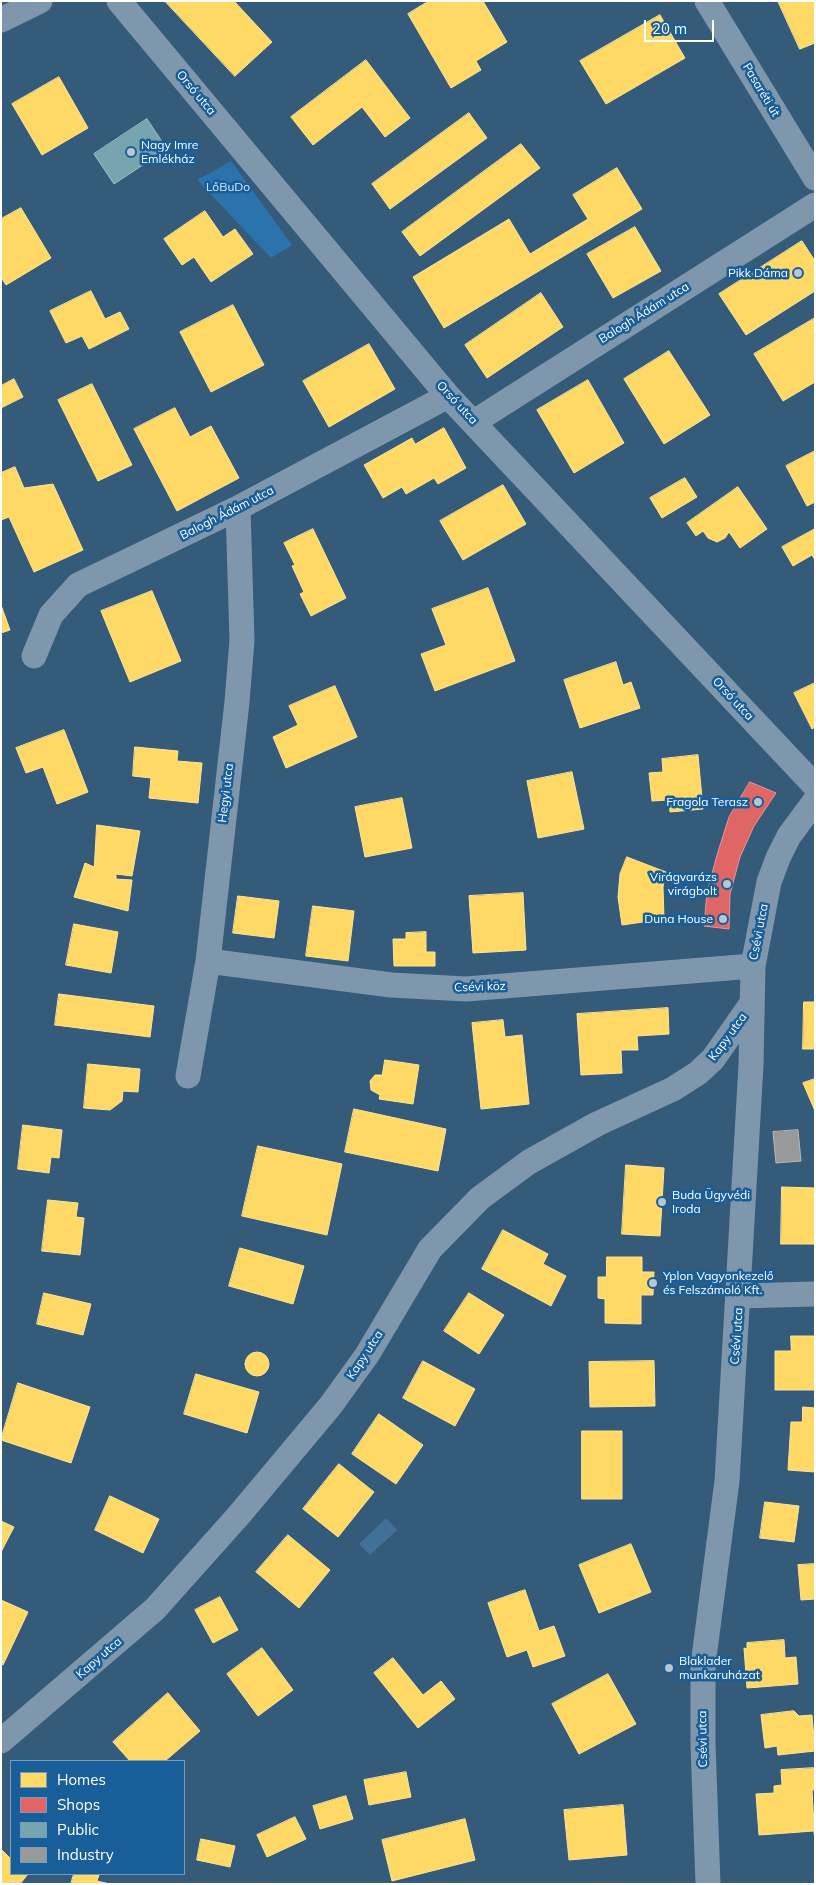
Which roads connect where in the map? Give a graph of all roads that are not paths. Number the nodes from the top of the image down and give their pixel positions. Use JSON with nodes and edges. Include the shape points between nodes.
{"nodes":[{"id":1,"x":40,"y":1,"type":"edge"},
{"id":2,"x":119,"y":1,"type":"edge"},
{"id":3,"x":708,"y":1,"type":"edge"},
{"id":4,"x":1,"y":20,"type":"edge"},
{"id":5,"x":815,"y":178,"type":"edge"},
{"id":6,"x":815,"y":205,"type":"edge"},
{"id":7,"x":448,"y":396,"type":"junction"},
{"id":8,"x":474,"y":422,"type":"junction"},
{"id":9,"x":238,"y":508,"type":"junction"},
{"id":10,"x":34,"y":656,"type":"dead end"},
{"id":11,"x":815,"y":786,"type":"edge"},
{"id":12,"x":815,"y":801,"type":"edge"},
{"id":13,"x":208,"y":961,"type":"junction"},
{"id":14,"x":753,"y":966,"type":"junction"},
{"id":15,"x":750,"y":1006,"type":"junction"},
{"id":16,"x":188,"y":1076,"type":"dead end"},
{"id":17,"x":815,"y":1294,"type":"edge"},
{"id":18,"x":739,"y":1296,"type":"junction"},
{"id":19,"x":1,"y":1741,"type":"edge"},
{"id":20,"x":708,"y":1884,"type":"edge"}],
"edges":[{"from":1,"to":4,"type":"street"},
{"from":2,"to":7,"type":"street","name":"Orsó utca"},
{"from":3,"to":5,"type":"street","name":"Pasaréti út"},
{"from":6,"to":8,"type":"street","name":"Balogh Ádám utca"},
{"from":7,"to":8,"type":"street","name":"Orsó utca"},
{"from":7,"to":9,"type":"street","name":"Balogh Ádám utca"},
{"from":8,"to":11,"type":"street","name":"Orsó utca"},
{"from":9,"to":10,"type":"street","name":"Balogh Ádám utca","via":[[78,585],[51,616]]},
{"from":9,"to":13,"type":"street","name":"Hegyi utca","via":[[242,640]]},
{"from":12,"to":14,"type":"street","name":"Csévi utca","via":[[789,836],[778,858],[769,882]]},
{"from":13,"to":14,"type":"street","name":"Csévi köz","via":[[391,985],[466,989]]},
{"from":13,"to":16,"type":"street","name":"Hegyi utca"},
{"from":14,"to":15,"type":"street","name":"Csévi utca"},
{"from":15,"to":18,"type":"street","name":"Csévi utca","via":[[751,1065]]},
{"from":15,"to":19,"type":"street","name":"Kapy utca","via":[[713,1059],[698,1073],[673,1090],[597,1124],[529,1162],[480,1198],[430,1249],[367,1355],[331,1405],[156,1609]]},
{"from":17,"to":18,"type":"street"},
{"from":18,"to":20,"type":"street","name":"Csévi utca","via":[[727,1481],[703,1665]]}]}
